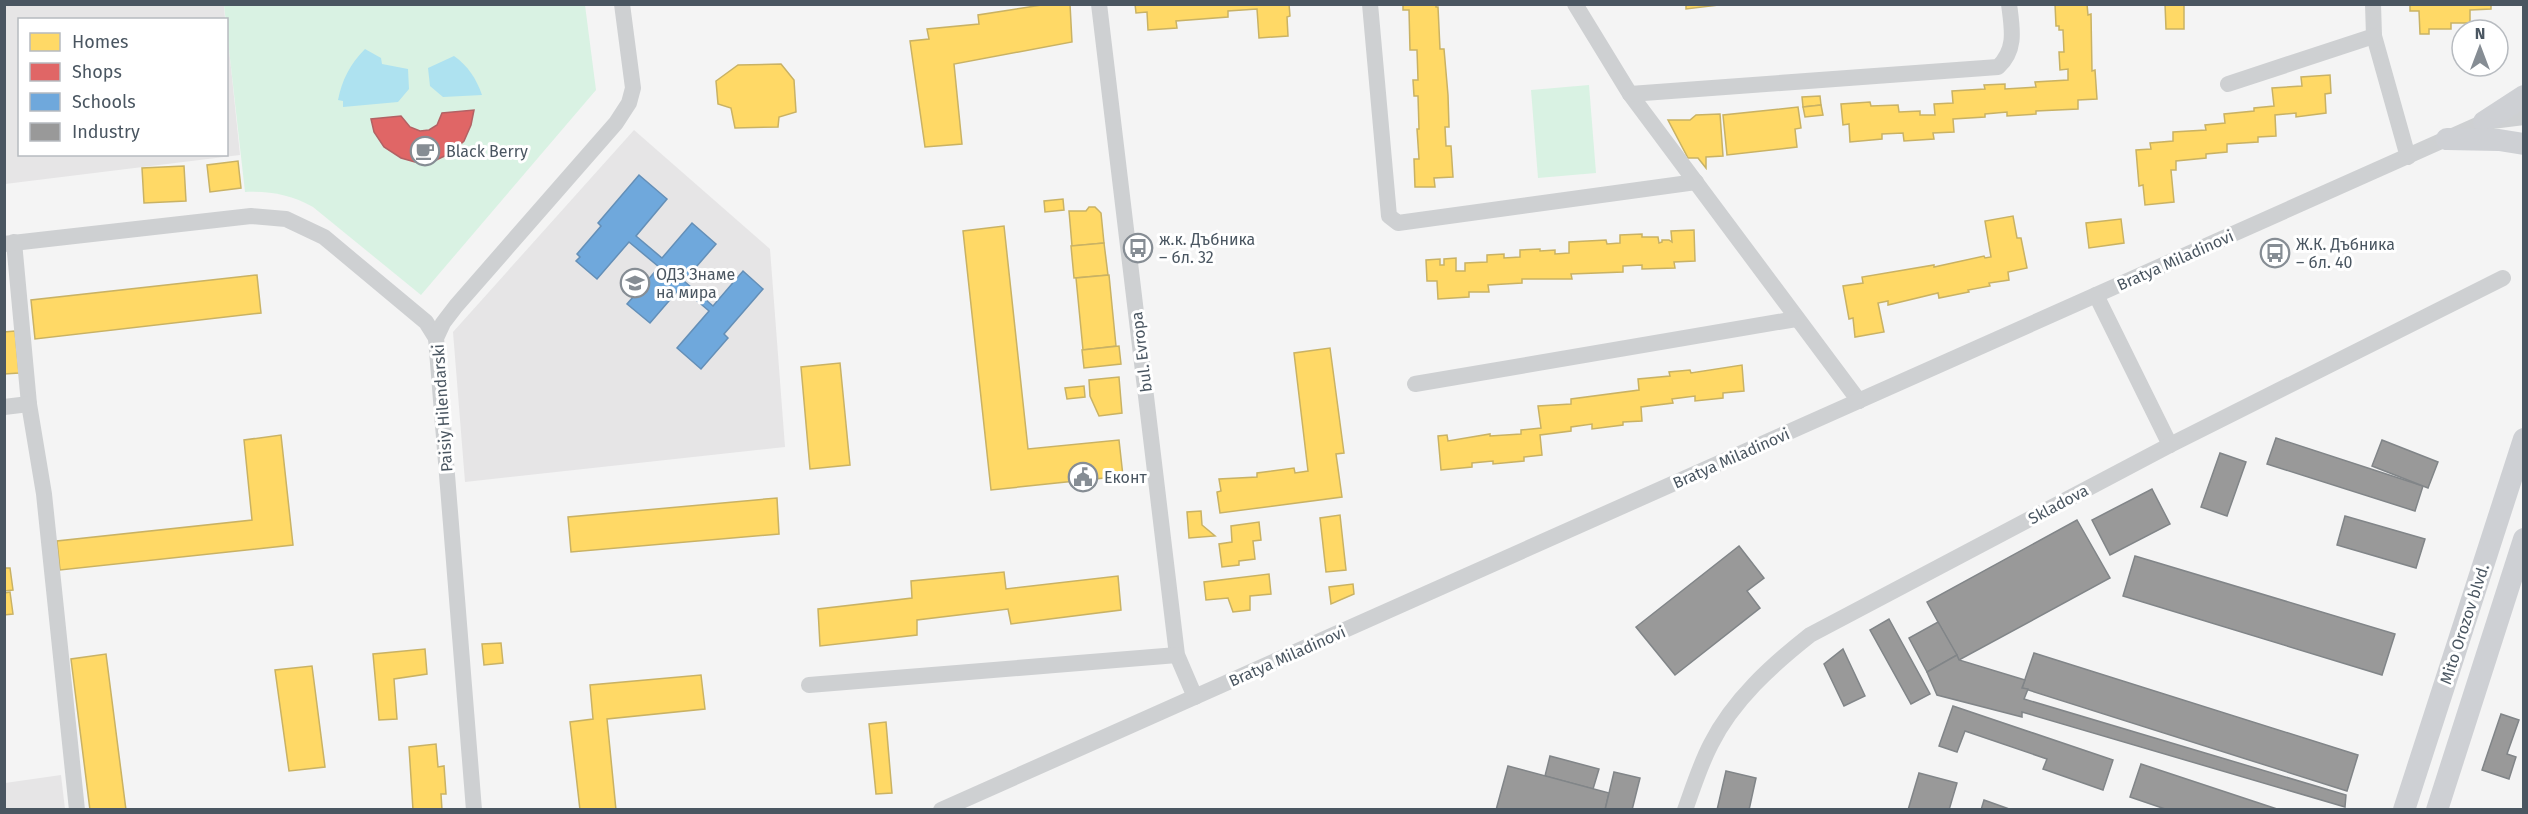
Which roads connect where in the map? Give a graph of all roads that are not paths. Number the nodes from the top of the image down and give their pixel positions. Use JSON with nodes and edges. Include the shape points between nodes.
{"nodes":[{"id":1,"x":622,"y":4,"type":"edge"},
{"id":2,"x":1099,"y":4,"type":"edge"},
{"id":3,"x":1370,"y":4,"type":"edge"},
{"id":4,"x":1575,"y":4,"type":"edge"},
{"id":5,"x":2009,"y":4,"type":"edge"},
{"id":6,"x":2373,"y":4,"type":"edge"},
{"id":7,"x":2374,"y":36,"type":"junction"},
{"id":8,"x":2228,"y":84,"type":"dead end"},
{"id":9,"x":1630,"y":94,"type":"junction"},
{"id":10,"x":2523,"y":96,"type":"edge"},
{"id":11,"x":2523,"y":117,"type":"edge"},
{"id":12,"x":2484,"y":122,"type":"junction"},
{"id":13,"x":2447,"y":139,"type":"junction"},
{"id":14,"x":2523,"y":144,"type":"edge"},
{"id":15,"x":2408,"y":157,"type":"junction"},
{"id":16,"x":1695,"y":182,"type":"junction"},
{"id":17,"x":9,"y":243,"type":"edge"},
{"id":18,"x":2503,"y":278,"type":"dead end"},
{"id":19,"x":2096,"y":296,"type":"junction"},
{"id":20,"x":1796,"y":319,"type":"junction"},
{"id":21,"x":436,"y":338,"type":"junction"},
{"id":22,"x":1415,"y":384,"type":"dead end"},
{"id":23,"x":1859,"y":401,"type":"junction"},
{"id":24,"x":29,"y":404,"type":"junction"},
{"id":25,"x":4,"y":407,"type":"edge"},
{"id":26,"x":2523,"y":439,"type":"edge"},
{"id":27,"x":2170,"y":445,"type":"junction"},
{"id":28,"x":2523,"y":539,"type":"edge"},
{"id":29,"x":1177,"y":656,"type":"junction"},
{"id":30,"x":809,"y":685,"type":"dead end"},
{"id":31,"x":1195,"y":697,"type":"junction"},
{"id":32,"x":77,"y":810,"type":"edge"},
{"id":33,"x":474,"y":810,"type":"edge"},
{"id":34,"x":941,"y":810,"type":"edge"},
{"id":35,"x":1685,"y":810,"type":"edge"},
{"id":36,"x":2404,"y":810,"type":"edge"},
{"id":37,"x":2437,"y":810,"type":"edge"}],
"edges":[{"from":1,"to":21,"type":"street","name":"Paisiy Hilendarski","via":[[633,88],[629,103],[616,123],[456,306]]},
{"from":2,"to":29,"type":"street","name":"bul. Evropa"},
{"from":3,"to":16,"type":"street","via":[[1389,216],[1398,223]]},
{"from":4,"to":9,"type":"street"},
{"from":5,"to":9,"type":"street","via":[[2013,40],[2006,59],[1998,67]]},
{"from":6,"to":7,"type":"street"},
{"from":7,"to":8,"type":"street"},
{"from":7,"to":15,"type":"street"},
{"from":9,"to":16,"type":"street"},
{"from":10,"to":12,"type":"main road"},
{"from":11,"to":12,"type":"street","name":"Bratya Miladinovi"},
{"from":12,"to":13,"type":"street","name":"Bratya Miladinovi"},
{"from":13,"to":14,"type":"main road"},
{"from":13,"to":15,"type":"street","name":"Bratya Miladinovi"},
{"from":15,"to":19,"type":"street","name":"Bratya Miladinovi"},
{"from":16,"to":20,"type":"street"},
{"from":17,"to":21,"type":"street","via":[[251,216],[286,219],[324,237],[426,322]]},
{"from":17,"to":24,"type":"street"},
{"from":18,"to":27,"type":"street","name":"Skladova"},
{"from":19,"to":23,"type":"street","name":"Bratya Miladinovi"},
{"from":19,"to":27,"type":"street"},
{"from":20,"to":22,"type":"street"},
{"from":20,"to":23,"type":"street"},
{"from":21,"to":33,"type":"street","name":"Paisiy Hilendarski"},
{"from":23,"to":31,"type":"street","name":"Bratya Miladinovi"},
{"from":24,"to":25,"type":"street"},
{"from":24,"to":32,"type":"street","via":[[44,494]]},
{"from":26,"to":36,"type":"main road","name":"Mito Orozov blvd."},
{"from":27,"to":35,"type":"street","name":"Skladova","via":[[1810,635],[1770,666],[1736,706],[1711,744]]},
{"from":28,"to":37,"type":"main road","name":"Mito Orozov blvd."},
{"from":29,"to":30,"type":"street"},
{"from":29,"to":31,"type":"street","name":"bul. Evropa"},
{"from":31,"to":34,"type":"street","name":"Bratya Miladinovi"}]}
